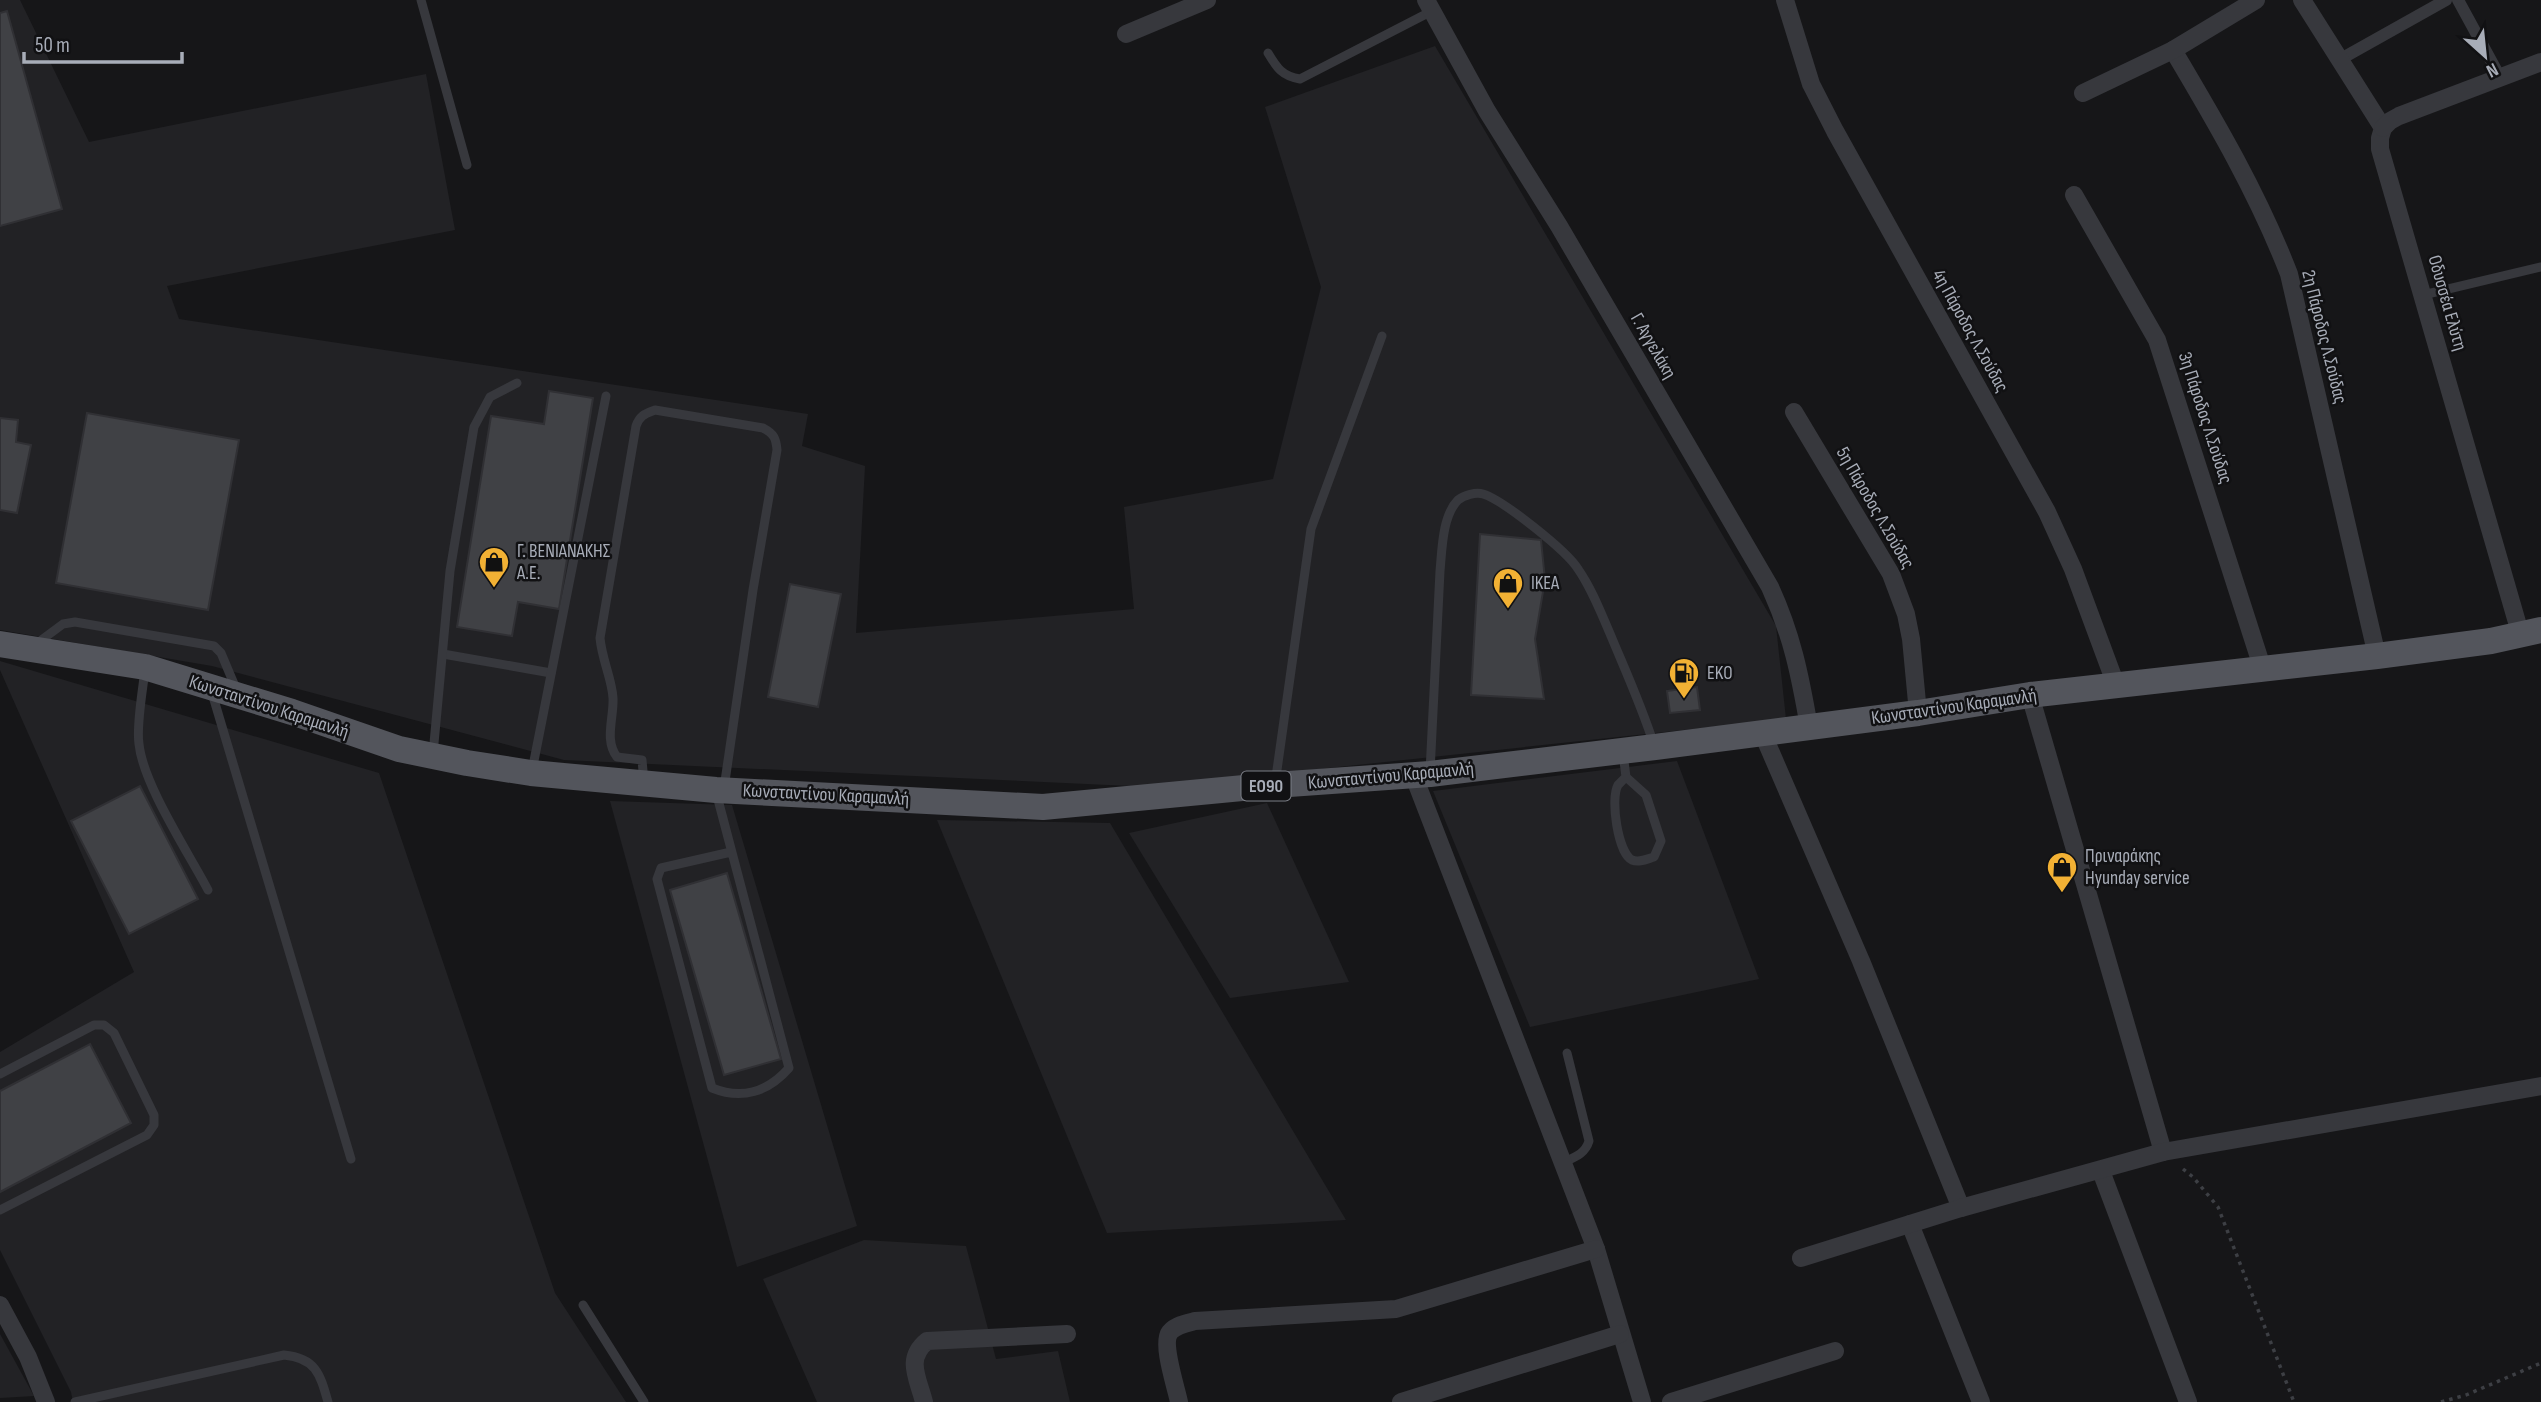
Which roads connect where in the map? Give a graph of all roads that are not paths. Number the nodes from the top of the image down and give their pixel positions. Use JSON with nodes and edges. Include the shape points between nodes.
{"nodes":[{"id":1,"x":421,"y":0,"type":"edge"},
{"id":2,"x":1207,"y":0,"type":"edge"},
{"id":3,"x":1785,"y":0,"type":"edge"},
{"id":4,"x":2256,"y":0,"type":"edge"},
{"id":5,"x":2302,"y":0,"type":"edge"},
{"id":6,"x":2446,"y":0,"type":"edge"},
{"id":7,"x":2458,"y":0,"type":"edge"},
{"id":8,"x":1429,"y":6,"type":"edge"},
{"id":9,"x":1126,"y":34,"type":"dead end"},
{"id":10,"x":2174,"y":50,"type":"junction"},
{"id":11,"x":1268,"y":53,"type":"dead end"},
{"id":12,"x":2339,"y":60,"type":"junction"},
{"id":13,"x":2541,"y":62,"type":"edge"},
{"id":14,"x":2500,"y":77,"type":"junction"},
{"id":15,"x":2083,"y":93,"type":"dead end"},
{"id":16,"x":2384,"y":128,"type":"junction"},
{"id":17,"x":467,"y":165,"type":"dead end"},
{"id":18,"x":2074,"y":195,"type":"dead end"},
{"id":19,"x":2541,"y":267,"type":"edge"},
{"id":20,"x":2423,"y":295,"type":"junction"},
{"id":21,"x":1382,"y":337,"type":"dead end"},
{"id":22,"x":517,"y":383,"type":"dead end"},
{"id":23,"x":606,"y":396,"type":"dead end"},
{"id":24,"x":1794,"y":412,"type":"dead end"},
{"id":25,"x":2531,"y":633,"type":"edge"},
{"id":26,"x":0,"y":644,"type":"edge"},
{"id":27,"x":31,"y":649,"type":"junction"},
{"id":28,"x":443,"y":654,"type":"junction"},
{"id":29,"x":2377,"y":656,"type":"junction"},
{"id":30,"x":145,"y":667,"type":"junction"},
{"id":31,"x":2263,"y":670,"type":"junction"},
{"id":32,"x":551,"y":673,"type":"junction"},
{"id":33,"x":2116,"y":685,"type":"junction"},
{"id":34,"x":211,"y":688,"type":"junction"},
{"id":35,"x":2030,"y":695,"type":"junction"},
{"id":36,"x":238,"y":696,"type":"junction"},
{"id":37,"x":1918,"y":713,"type":"junction"},
{"id":38,"x":1809,"y":727,"type":"junction"},
{"id":39,"x":1762,"y":732,"type":"junction"},
{"id":40,"x":1655,"y":747,"type":"junction"},
{"id":41,"x":1623,"y":751,"type":"junction"},
{"id":42,"x":433,"y":756,"type":"junction"},
{"id":43,"x":531,"y":773,"type":"junction"},
{"id":44,"x":1421,"y":774,"type":"junction"},
{"id":45,"x":1626,"y":778,"type":"junction"},
{"id":46,"x":645,"y":784,"type":"junction"},
{"id":47,"x":1275,"y":785,"type":"junction"},
{"id":48,"x":720,"y":789,"type":"junction"},
{"id":49,"x":731,"y":852,"type":"junction"},
{"id":50,"x":208,"y":890,"type":"dead end"},
{"id":51,"x":1567,"y":1053,"type":"dead end"},
{"id":52,"x":0,"y":1074,"type":"edge"},
{"id":53,"x":2541,"y":1086,"type":"edge"},
{"id":54,"x":2163,"y":1152,"type":"junction"},
{"id":55,"x":351,"y":1158,"type":"dead end"},
{"id":56,"x":1563,"y":1162,"type":"junction"},
{"id":57,"x":2101,"y":1171,"type":"junction"},
{"id":58,"x":1961,"y":1208,"type":"junction"},
{"id":59,"x":0,"y":1210,"type":"edge"},
{"id":60,"x":1910,"y":1224,"type":"junction"},
{"id":61,"x":1596,"y":1249,"type":"junction"},
{"id":62,"x":1801,"y":1258,"type":"dead end"},
{"id":63,"x":0,"y":1305,"type":"edge"},
{"id":64,"x":583,"y":1305,"type":"dead end"},
{"id":65,"x":1068,"y":1334,"type":"dead end"},
{"id":66,"x":1620,"y":1334,"type":"junction"},
{"id":67,"x":1835,"y":1351,"type":"dead end"},
{"id":68,"x":46,"y":1402,"type":"edge"},
{"id":69,"x":77,"y":1402,"type":"edge"},
{"id":70,"x":328,"y":1402,"type":"edge"},
{"id":71,"x":644,"y":1402,"type":"edge"},
{"id":72,"x":924,"y":1402,"type":"edge"},
{"id":73,"x":1179,"y":1402,"type":"edge"},
{"id":74,"x":1401,"y":1402,"type":"edge"},
{"id":75,"x":1642,"y":1402,"type":"edge"},
{"id":76,"x":1671,"y":1402,"type":"edge"},
{"id":77,"x":1981,"y":1402,"type":"edge"},
{"id":78,"x":2188,"y":1402,"type":"edge"}],
"edges":[{"from":1,"to":17,"type":"lane"},
{"from":2,"to":9,"type":"street"},
{"from":3,"to":33,"type":"street","name":"4η Πάροδος Λ.Σούδας","via":[[1811,84],[1835,131],[2047,512]]},
{"from":4,"to":10,"type":"street"},
{"from":5,"to":12,"type":"street"},
{"from":6,"to":12,"type":"street"},
{"from":7,"to":14,"type":"street"},
{"from":8,"to":11,"type":"lane","via":[[1300,79],[1279,71]]},
{"from":8,"to":38,"type":"street","name":"Γ. Αγγελάκη","via":[[1770,587],[1797,660]]},
{"from":10,"to":15,"type":"street"},
{"from":10,"to":29,"type":"street","name":"2η Πάροδος Λ.Σούδας","via":[[2269,222],[2289,274]]},
{"from":12,"to":16,"type":"street"},
{"from":13,"to":14,"type":"street"},
{"from":14,"to":16,"type":"street","via":[[2399,116]]},
{"from":16,"to":20,"type":"street","name":"Οδυσσέα Ελύτη","via":[[2380,149]]},
{"from":18,"to":31,"type":"street","name":"3η Πάροδος Λ.Σούδας","via":[[2157,340]]},
{"from":19,"to":20,"type":"lane"},
{"from":20,"to":25,"type":"street","name":"Οδυσσέα Ελύτη"},
{"from":21,"to":47,"type":"lane","via":[[1311,529]]},
{"from":22,"to":28,"type":"lane","via":[[490,397],[474,427],[450,571]]},
{"from":23,"to":32,"type":"lane"},
{"from":24,"to":37,"type":"street","name":"5η Πάροδος Λ.Σούδας","via":[[1891,574],[1911,639]]},
{"from":25,"to":29,"type":"main road","name":"Κωνσταντίνου Καραμανλή","number":"ΕΟ90"},
{"from":26,"to":27,"type":"main road","name":"Κωνσταντίνου Καραμανλή","number":"ΕΟ90"},
{"from":27,"to":30,"type":"main road","name":"Κωνσταντίνου Καραμανλή","number":"ΕΟ90"},
{"from":27,"to":36,"type":"lane","via":[[63,624],[75,622],[214,646]]},
{"from":28,"to":32,"type":"lane"},
{"from":28,"to":42,"type":"lane"},
{"from":29,"to":31,"type":"main road","name":"Κωνσταντίνου Καραμανλή","number":"ΕΟ90"},
{"from":30,"to":34,"type":"main road","name":"Κωνσταντίνου Καραμανλή","number":"ΕΟ90"},
{"from":30,"to":50,"type":"lane","via":[[138,742],[142,761]]},
{"from":31,"to":33,"type":"main road","name":"Κωνσταντίνου Καραμανλή","number":"ΕΟ90"},
{"from":32,"to":43,"type":"lane"},
{"from":33,"to":35,"type":"main road","name":"Κωνσταντίνου Καραμανλή","number":"ΕΟ90"},
{"from":34,"to":36,"type":"main road","name":"Κωνσταντίνου Καραμανλή","number":"ΕΟ90"},
{"from":34,"to":55,"type":"lane"},
{"from":35,"to":37,"type":"main road","name":"Κωνσταντίνου Καραμανλή","number":"ΕΟ90"},
{"from":35,"to":54,"type":"street"},
{"from":36,"to":42,"type":"main road","name":"Κωνσταντίνου Καραμανλή","number":"ΕΟ90"},
{"from":37,"to":38,"type":"main road","name":"Κωνσταντίνου Καραμανλή","number":"ΕΟ90"},
{"from":38,"to":39,"type":"main road","name":"Κωνσταντίνου Καραμανλή","number":"ΕΟ90"},
{"from":39,"to":40,"type":"main road","name":"Κωνσταντίνου Καραμανλή","number":"ΕΟ90"},
{"from":39,"to":58,"type":"street"},
{"from":40,"to":41,"type":"main road","name":"Κωνσταντίνου Καραμανλή","number":"ΕΟ90"},
{"from":40,"to":44,"type":"lane","via":[[1632,684],[1578,567],[1562,548],[1497,501],[1482,493],[1471,494],[1458,500],[1449,515],[1443,545]]},
{"from":41,"to":44,"type":"main road","name":"Κωνσταντίνου Καραμανλή","number":"ΕΟ90"},
{"from":41,"to":45,"type":"lane"},
{"from":42,"to":43,"type":"main road","name":"Κωνσταντίνου Καραμανλή","number":"ΕΟ90"},
{"from":43,"to":46,"type":"main road","name":"Κωνσταντίνου Καραμανλή","number":"ΕΟ90"},
{"from":44,"to":47,"type":"main road","name":"Κωνσταντίνου Καραμανλή","number":"ΕΟ90"},
{"from":44,"to":56,"type":"street"},
{"from":45,"to":45,"type":"lane","via":[[1618,785],[1613,810],[1625,853],[1640,861],[1654,857],[1661,841],[1646,794]]},
{"from":46,"to":48,"type":"main road","name":"Κωνσταντίνου Καραμανλή","number":"ΕΟ90"},
{"from":46,"to":48,"type":"lane","via":[[642,760],[617,757],[612,750],[613,696],[600,639],[636,426],[644,414],[655,411],[763,428],[776,439]]},
{"from":47,"to":48,"type":"main road","name":"Κωνσταντίνου Καραμανλή","number":"ΕΟ90","via":[[1043,807]]},
{"from":48,"to":49,"type":"lane"},
{"from":49,"to":49,"type":"lane","via":[[789,1068],[774,1084],[743,1094],[712,1088],[657,879],[661,868]]},
{"from":51,"to":56,"type":"lane","via":[[1589,1141],[1581,1154]]},
{"from":52,"to":59,"type":"lane","via":[[94,1025],[104,1025],[114,1033],[154,1115],[147,1135]]},
{"from":53,"to":54,"type":"street"},
{"from":54,"to":57,"type":"street"},
{"from":56,"to":61,"type":"street"},
{"from":57,"to":58,"type":"street"},
{"from":57,"to":78,"type":"street"},
{"from":58,"to":60,"type":"street"},
{"from":60,"to":62,"type":"street"},
{"from":60,"to":77,"type":"street"},
{"from":61,"to":66,"type":"street"},
{"from":61,"to":73,"type":"street","via":[[1396,1309],[1182,1324],[1171,1331],[1166,1342]]},
{"from":63,"to":68,"type":"street"},
{"from":64,"to":71,"type":"lane"},
{"from":65,"to":72,"type":"street","via":[[927,1342],[917,1349],[913,1363]]},
{"from":66,"to":74,"type":"street"},
{"from":66,"to":75,"type":"street"},
{"from":67,"to":76,"type":"street"},
{"from":69,"to":70,"type":"lane","via":[[284,1355],[311,1363]]}]}
